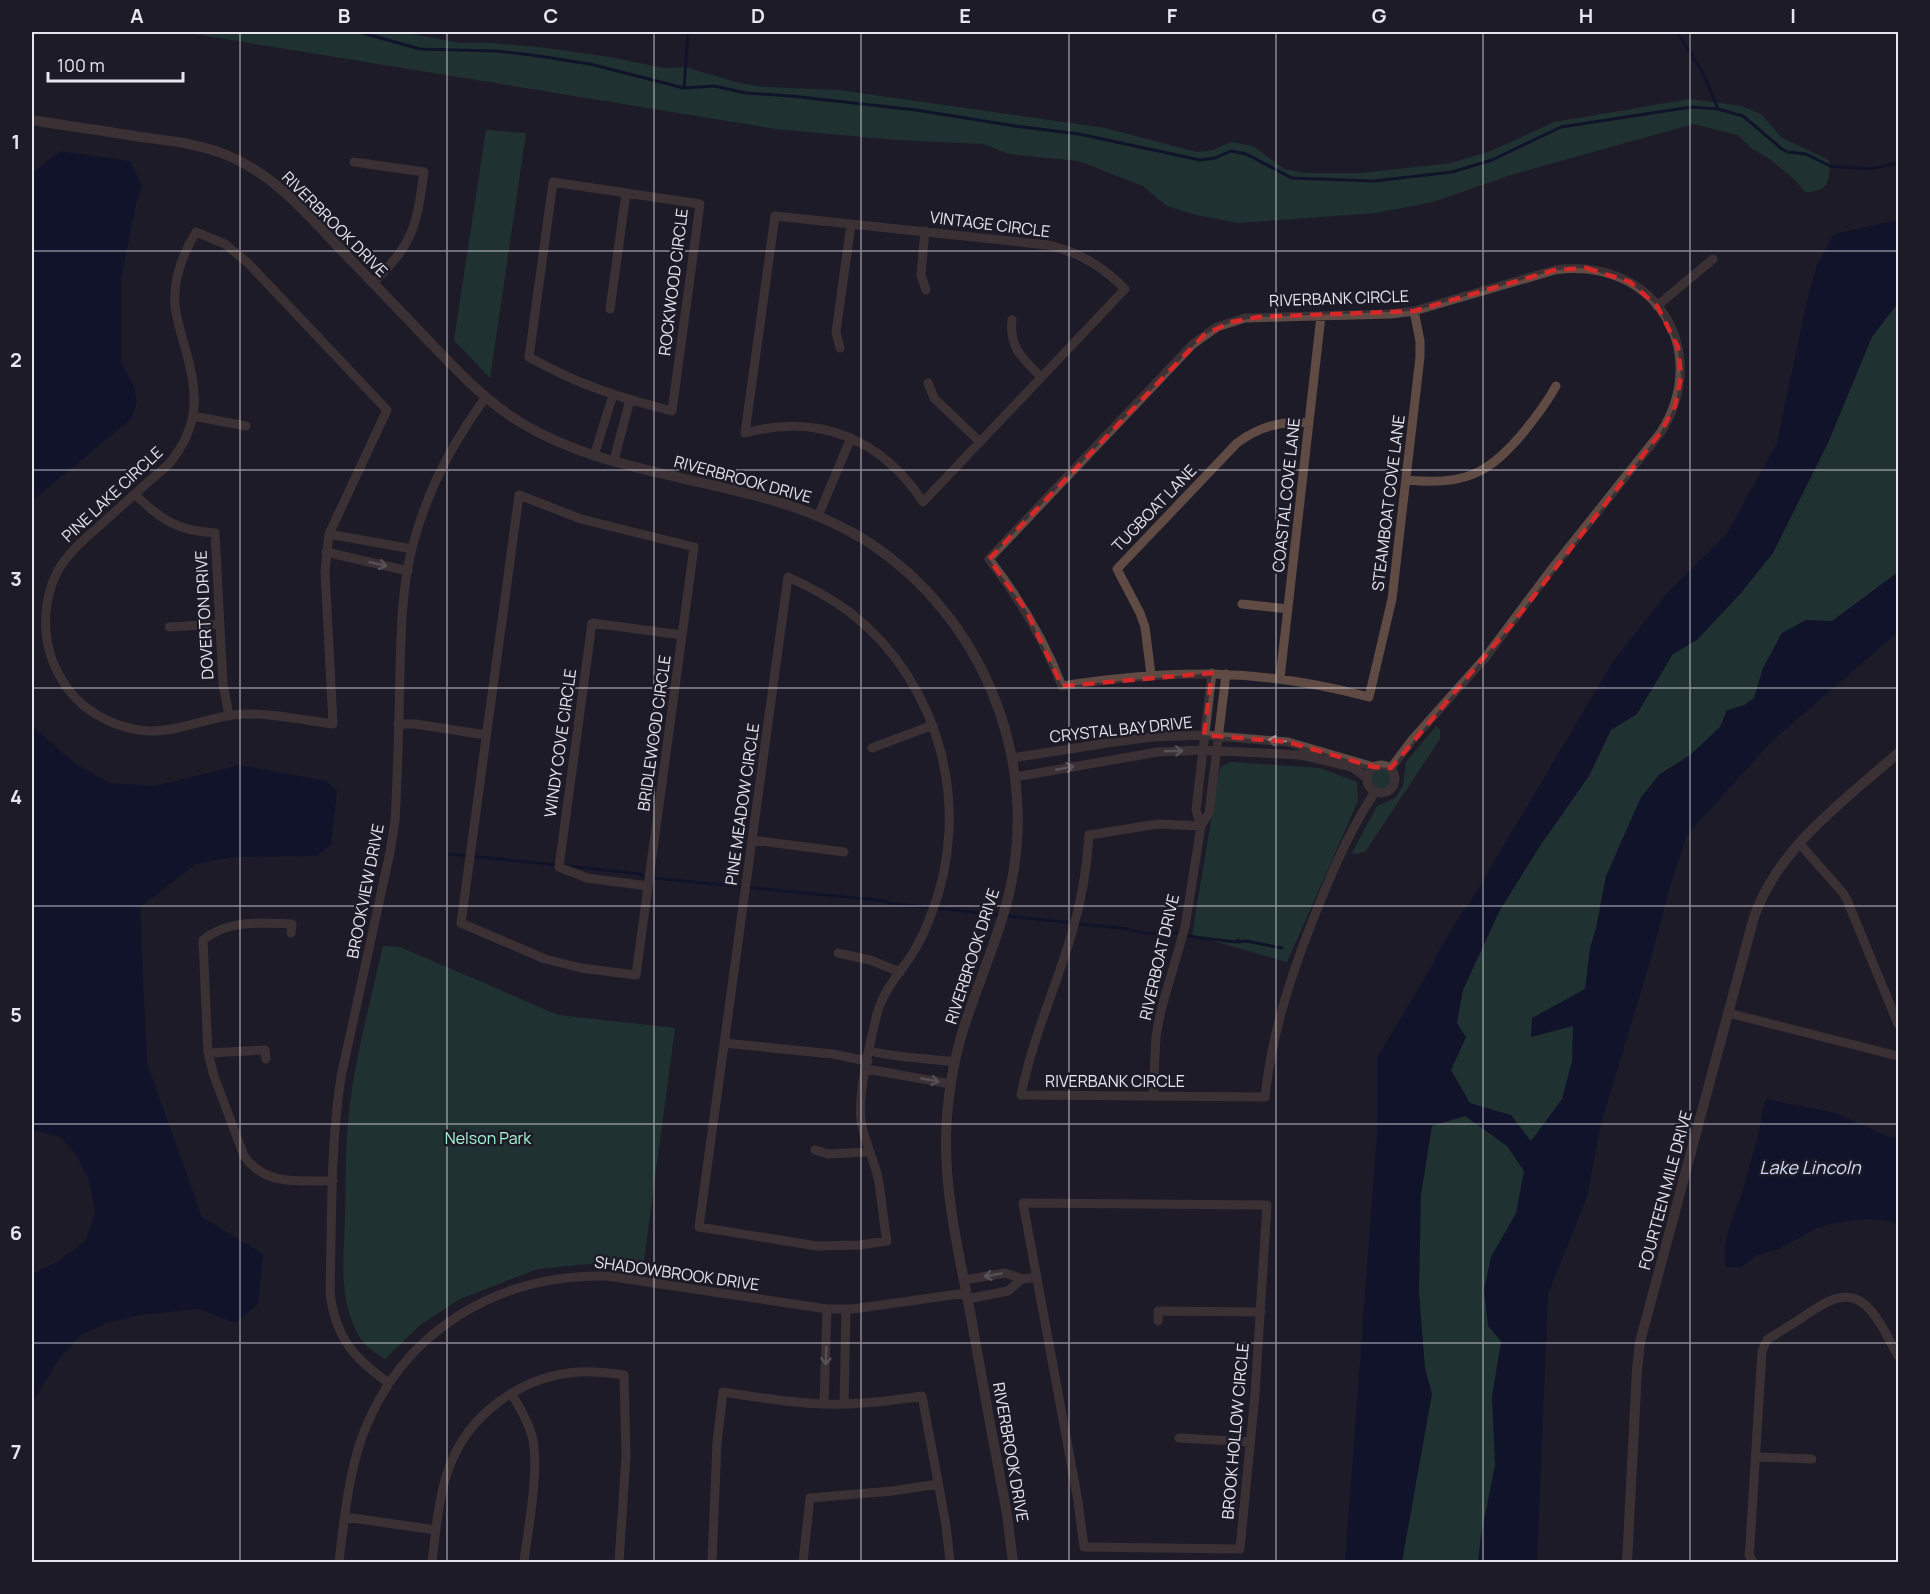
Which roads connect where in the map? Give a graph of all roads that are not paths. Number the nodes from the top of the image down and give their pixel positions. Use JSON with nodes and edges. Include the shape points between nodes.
{"nodes":[{"id":1,"x":32,"y":120,"type":"edge"},
{"id":2,"x":354,"y":162,"type":"dead end"},
{"id":3,"x":626,"y":193,"type":"junction"},
{"id":4,"x":850,"y":224,"type":"junction"},
{"id":5,"x":925,"y":231,"type":"junction"},
{"id":6,"x":1713,"y":259,"type":"dead end"},
{"id":7,"x":373,"y":283,"type":"junction"},
{"id":8,"x":926,"y":290,"type":"dead end"},
{"id":9,"x":1657,"y":306,"type":"junction"},
{"id":10,"x":610,"y":309,"type":"dead end"},
{"id":11,"x":1414,"y":311,"type":"junction"},
{"id":12,"x":1321,"y":316,"type":"junction"},
{"id":13,"x":1012,"y":320,"type":"dead end"},
{"id":14,"x":840,"y":348,"type":"dead end"},
{"id":15,"x":1041,"y":377,"type":"junction"},
{"id":16,"x":928,"y":383,"type":"dead end"},
{"id":17,"x":1556,"y":386,"type":"dead end"},
{"id":18,"x":613,"y":395,"type":"junction"},
{"id":19,"x":486,"y":397,"type":"junction"},
{"id":20,"x":630,"y":400,"type":"junction"},
{"id":21,"x":607,"y":414,"type":"junction"},
{"id":22,"x":194,"y":416,"type":"junction"},
{"id":23,"x":625,"y":421,"type":"junction"},
{"id":24,"x":1309,"y":423,"type":"junction"},
{"id":25,"x":246,"y":426,"type":"dead end"},
{"id":26,"x":851,"y":438,"type":"junction"},
{"id":27,"x":980,"y":442,"type":"junction"},
{"id":28,"x":594,"y":456,"type":"junction"},
{"id":29,"x":615,"y":460,"type":"junction"},
{"id":30,"x":1407,"y":480,"type":"junction"},
{"id":31,"x":135,"y":494,"type":"junction"},
{"id":32,"x":818,"y":516,"type":"junction"},
{"id":33,"x":329,"y":534,"type":"junction"},
{"id":34,"x":352,"y":539,"type":"junction"},
{"id":35,"x":412,"y":549,"type":"junction"},
{"id":36,"x":326,"y":552,"type":"junction"},
{"id":37,"x":348,"y":557,"type":"junction"},
{"id":38,"x":408,"y":571,"type":"junction"},
{"id":39,"x":1242,"y":604,"type":"dead end"},
{"id":40,"x":1288,"y":609,"type":"junction"},
{"id":41,"x":220,"y":624,"type":"junction"},
{"id":42,"x":169,"y":627,"type":"dead end"},
{"id":43,"x":682,"y":635,"type":"junction"},
{"id":44,"x":1212,"y":673,"type":"junction"},
{"id":45,"x":1226,"y":674,"type":"junction"},
{"id":46,"x":1151,"y":675,"type":"junction"},
{"id":47,"x":1280,"y":678,"type":"junction"},
{"id":48,"x":1369,"y":697,"type":"joint"},
{"id":49,"x":229,"y":716,"type":"junction"},
{"id":50,"x":398,"y":724,"type":"junction"},
{"id":51,"x":933,"y":725,"type":"junction"},
{"id":52,"x":486,"y":735,"type":"junction"},
{"id":53,"x":1204,"y":735,"type":"junction"},
{"id":54,"x":1218,"y":736,"type":"junction"},
{"id":55,"x":872,"y":748,"type":"dead end"},
{"id":56,"x":1202,"y":750,"type":"junction"},
{"id":57,"x":1216,"y":751,"type":"junction"},
{"id":58,"x":1899,"y":753,"type":"edge"},
{"id":59,"x":1012,"y":758,"type":"junction"},
{"id":60,"x":1374,"y":767,"type":"junction"},
{"id":61,"x":1390,"y":768,"type":"junction"},
{"id":62,"x":1015,"y":777,"type":"junction"},
{"id":63,"x":1367,"y":778,"type":"junction"},
{"id":64,"x":1375,"y":792,"type":"junction"},
{"id":65,"x":1201,"y":826,"type":"junction"},
{"id":66,"x":752,"y":840,"type":"junction"},
{"id":67,"x":1799,"y":843,"type":"junction"},
{"id":68,"x":844,"y":852,"type":"dead end"},
{"id":69,"x":648,"y":886,"type":"junction"},
{"id":70,"x":291,"y":933,"type":"dead end"},
{"id":71,"x":838,"y":953,"type":"dead end"},
{"id":72,"x":900,"y":972,"type":"junction"},
{"id":73,"x":1728,"y":1013,"type":"junction"},
{"id":74,"x":1899,"y":1024,"type":"edge"},
{"id":75,"x":724,"y":1043,"type":"junction"},
{"id":76,"x":208,"y":1053,"type":"junction"},
{"id":77,"x":1899,"y":1056,"type":"edge"},
{"id":78,"x":895,"y":1057,"type":"junction"},
{"id":79,"x":266,"y":1059,"type":"dead end"},
{"id":80,"x":868,"y":1060,"type":"junction"},
{"id":81,"x":955,"y":1062,"type":"junction"},
{"id":82,"x":892,"y":1073,"type":"junction"},
{"id":83,"x":951,"y":1084,"type":"junction"},
{"id":84,"x":1153,"y":1096,"type":"junction"},
{"id":85,"x":815,"y":1150,"type":"dead end"},
{"id":86,"x":869,"y":1152,"type":"junction"},
{"id":87,"x":333,"y":1181,"type":"junction"},
{"id":88,"x":1037,"y":1277,"type":"junction"},
{"id":89,"x":964,"y":1280,"type":"junction"},
{"id":90,"x":1022,"y":1280,"type":"junction"},
{"id":91,"x":967,"y":1296,"type":"junction"},
{"id":92,"x":827,"y":1309,"type":"junction"},
{"id":93,"x":846,"y":1309,"type":"junction"},
{"id":94,"x":1261,"y":1312,"type":"junction"},
{"id":95,"x":1158,"y":1321,"type":"dead end"},
{"id":96,"x":1899,"y":1356,"type":"edge"},
{"id":97,"x":389,"y":1383,"type":"junction"},
{"id":98,"x":511,"y":1393,"type":"junction"},
{"id":99,"x":824,"y":1404,"type":"junction"},
{"id":100,"x":844,"y":1404,"type":"junction"},
{"id":101,"x":1179,"y":1438,"type":"dead end"},
{"id":102,"x":1250,"y":1442,"type":"junction"},
{"id":103,"x":1756,"y":1457,"type":"junction"},
{"id":104,"x":1812,"y":1460,"type":"dead end"},
{"id":105,"x":938,"y":1484,"type":"junction"},
{"id":106,"x":345,"y":1517,"type":"junction"},
{"id":107,"x":436,"y":1530,"type":"junction"},
{"id":108,"x":339,"y":1563,"type":"edge"},
{"id":109,"x":432,"y":1563,"type":"edge"},
{"id":110,"x":525,"y":1563,"type":"edge"},
{"id":111,"x":619,"y":1563,"type":"edge"},
{"id":112,"x":712,"y":1563,"type":"edge"},
{"id":113,"x":803,"y":1563,"type":"edge"},
{"id":114,"x":950,"y":1563,"type":"edge"},
{"id":115,"x":1013,"y":1563,"type":"edge"},
{"id":116,"x":1627,"y":1563,"type":"edge"},
{"id":117,"x":1753,"y":1563,"type":"edge"}],
"edges":[{"from":1,"to":7,"type":"street","name":"RIVERBROOK DRIVE","via":[[190,144],[231,157],[285,192]]},
{"from":2,"to":7,"type":"street","via":[[424,172],[410,238]]},
{"from":3,"to":10,"type":"street"},
{"from":3,"to":18,"type":"street","name":"ROCKWOOD CIRCLE","via":[[553,182],[529,357],[570,379]]},
{"from":3,"to":20,"type":"street","name":"ROCKWOOD CIRCLE","via":[[700,204],[672,411]]},
{"from":4,"to":5,"type":"street","name":"VINTAGE CIRCLE"},
{"from":4,"to":14,"type":"street","via":[[836,332]]},
{"from":4,"to":26,"type":"street","name":"VINTAGE CIRCLE","via":[[775,216],[745,433],[798,426]]},
{"from":5,"to":8,"type":"street","via":[[921,275]]},
{"from":5,"to":15,"type":"street","name":"VINTAGE CIRCLE","via":[[1065,249],[1098,265],[1125,289]]},
{"from":6,"to":9,"type":"street"},
{"from":7,"to":19,"type":"street","name":"RIVERBROOK DRIVE"},
{"from":9,"to":11,"type":"street","name":"RIVERBANK CIRCLE","via":[[1616,275],[1571,268]]},
{"from":9,"to":61,"type":"street","name":"RIVERBANK CIRCLE","via":[[1673,332],[1680,363],[1679,392],[1669,420],[1485,658]]},
{"from":11,"to":12,"type":"street","name":"RIVERBANK CIRCLE"},
{"from":11,"to":30,"type":"street","name":"STEAMBOAT COVE LANE","via":[[1420,357]]},
{"from":12,"to":24,"type":"street","name":"COASTAL COVE LANE"},
{"from":12,"to":46,"type":"street","name":"RIVERBANK CIRCLE","via":[[1245,318],[1204,335],[989,560],[1026,610],[1062,686]]},
{"from":13,"to":15,"type":"street","via":[[1014,346]]},
{"from":15,"to":27,"type":"street","name":"VINTAGE CIRCLE"},
{"from":16,"to":27,"type":"street","via":[[934,398]]},
{"from":17,"to":30,"type":"street","via":[[1512,446],[1489,466],[1446,482]]},
{"from":18,"to":20,"type":"street","name":"ROCKWOOD CIRCLE"},
{"from":18,"to":21,"type":"street"},
{"from":19,"to":28,"type":"street","name":"RIVERBROOK DRIVE","via":[[546,436]]},
{"from":19,"to":35,"type":"street","name":"BROOKVIEW DRIVE","via":[[443,466]]},
{"from":20,"to":23,"type":"street"},
{"from":21,"to":23,"type":"street"},
{"from":21,"to":28,"type":"street"},
{"from":22,"to":25,"type":"street"},
{"from":22,"to":31,"type":"street","name":"PINE LAKE CIRCLE","via":[[178,453]]},
{"from":22,"to":33,"type":"street","name":"PINE LAKE CIRCLE","via":[[195,387],[177,322],[175,289],[182,258],[196,232],[225,244],[248,263],[387,410]]},
{"from":23,"to":29,"type":"street"},
{"from":24,"to":40,"type":"street","name":"COASTAL COVE LANE"},
{"from":24,"to":46,"type":"street","name":"TUGBOAT LANE","via":[[1275,423],[1237,442],[1117,569],[1145,627]]},
{"from":26,"to":27,"type":"street","name":"VINTAGE CIRCLE","via":[[886,458],[923,502]]},
{"from":26,"to":32,"type":"street"},
{"from":28,"to":29,"type":"street","name":"RIVERBROOK DRIVE"},
{"from":29,"to":32,"type":"street","name":"RIVERBROOK DRIVE","via":[[766,498]]},
{"from":30,"to":48,"type":"street","name":"STEAMBOAT COVE LANE","via":[[1392,599]]},
{"from":31,"to":41,"type":"street","name":"DOVERTON DRIVE","via":[[172,524],[215,533]]},
{"from":31,"to":49,"type":"street","name":"PINE LAKE CIRCLE","via":[[79,544],[60,567],[46,610],[50,657],[65,686],[84,706],[124,727],[171,730]]},
{"from":32,"to":59,"type":"street","name":"RIVERBROOK DRIVE","via":[[891,559],[943,609],[988,682]]},
{"from":33,"to":34,"type":"street"},
{"from":33,"to":36,"type":"street","name":"PINE LAKE CIRCLE"},
{"from":34,"to":35,"type":"street"},
{"from":34,"to":37,"type":"street"},
{"from":35,"to":38,"type":"street","name":"BROOKVIEW DRIVE"},
{"from":36,"to":37,"type":"street"},
{"from":36,"to":49,"type":"street","name":"PINE LAKE CIRCLE","via":[[333,724],[250,714]]},
{"from":37,"to":38,"type":"street","one_way":true},
{"from":38,"to":50,"type":"street","name":"BROOKVIEW DRIVE"},
{"from":39,"to":40,"type":"street"},
{"from":40,"to":47,"type":"street","name":"COASTAL COVE LANE"},
{"from":41,"to":42,"type":"street"},
{"from":41,"to":49,"type":"street","name":"DOVERTON DRIVE"},
{"from":43,"to":52,"type":"street","name":"BRIDLEWOOD CIRCLE","via":[[694,547],[581,519],[519,495]]},
{"from":43,"to":69,"type":"street","name":"BRIDLEWOOD CIRCLE"},
{"from":43,"to":69,"type":"street","name":"WINDY COVE CIRCLE","via":[[592,622],[558,867],[587,878]]},
{"from":44,"to":45,"type":"street","name":"RIVERBANK CIRCLE"},
{"from":44,"to":46,"type":"street","name":"RIVERBANK CIRCLE"},
{"from":44,"to":53,"type":"street"},
{"from":45,"to":47,"type":"street","name":"RIVERBANK CIRCLE"},
{"from":45,"to":54,"type":"street"},
{"from":47,"to":48,"type":"street","name":"RIVERBANK CIRCLE"},
{"from":50,"to":52,"type":"street"},
{"from":50,"to":87,"type":"street","name":"BROOKVIEW DRIVE","via":[[395,821],[341,1077]]},
{"from":51,"to":55,"type":"street"},
{"from":51,"to":66,"type":"street","name":"PINE MEADOW CIRCLE","via":[[904,670],[871,631],[832,600],[788,577]]},
{"from":51,"to":72,"type":"street","name":"PINE MEADOW CIRCLE","via":[[948,782],[948,850],[931,916]]},
{"from":52,"to":69,"type":"street","name":"BRIDLEWOOD CIRCLE","via":[[460,923],[545,959],[636,975]]},
{"from":53,"to":54,"type":"street","name":"CRYSTAL BAY DRIVE"},
{"from":53,"to":56,"type":"street"},
{"from":53,"to":59,"type":"street","name":"CRYSTAL BAY DRIVE","via":[[1124,741]]},
{"from":54,"to":57,"type":"street"},
{"from":60,"to":54,"type":"street","name":"CRYSTAL BAY DRIVE","one_way":true,"via":[[1288,742]]},
{"from":56,"to":57,"type":"street","name":"CRYSTAL BAY DRIVE"},
{"from":62,"to":56,"type":"street","name":"CRYSTAL BAY DRIVE","one_way":true,"via":[[1158,752]]},
{"from":56,"to":65,"type":"street","via":[[1196,810]]},
{"from":57,"to":63,"type":"street","name":"CRYSTAL BAY DRIVE","via":[[1301,755],[1352,767]]},
{"from":57,"to":65,"type":"street","via":[[1209,813]]},
{"from":58,"to":67,"type":"street","name":"FOURTEEN MILE DRIVE"},
{"from":59,"to":62,"type":"street","name":"RIVERBROOK DRIVE"},
{"from":60,"to":61,"type":"street"},
{"from":60,"to":63,"type":"street"},
{"from":61,"to":64,"type":"street","via":[[1396,780],[1392,788],[1385,793]]},
{"from":62,"to":81,"type":"street","name":"RIVERBROOK DRIVE","via":[[1017,832],[1009,895]]},
{"from":63,"to":64,"type":"street"},
{"from":64,"to":84,"type":"street","name":"RIVERBANK CIRCLE","via":[[1347,839],[1298,956],[1278,1021],[1265,1097]]},
{"from":65,"to":84,"type":"street","name":"RIVERBOAT DRIVE","via":[[1185,927],[1156,1036]]},
{"from":65,"to":84,"type":"street","name":"RIVERBANK CIRCLE","via":[[1158,824],[1089,835],[1079,908],[1033,1044],[1022,1095]]},
{"from":66,"to":68,"type":"street"},
{"from":66,"to":75,"type":"street","name":"PINE MEADOW CIRCLE"},
{"from":67,"to":73,"type":"street","name":"FOURTEEN MILE DRIVE","via":[[1780,866],[1758,906]]},
{"from":67,"to":74,"type":"street","via":[[1847,900]]},
{"from":70,"to":76,"type":"street","via":[[291,924],[252,922],[228,927],[203,940]]},
{"from":71,"to":72,"type":"street"},
{"from":72,"to":80,"type":"street","name":"PINE MEADOW CIRCLE","via":[[881,1002]]},
{"from":73,"to":77,"type":"street"},
{"from":73,"to":116,"type":"street","name":"FOURTEEN MILE DRIVE","via":[[1640,1342]]},
{"from":75,"to":80,"type":"street"},
{"from":75,"to":86,"type":"street","name":"PINE MEADOW CIRCLE","via":[[699,1227],[817,1246],[887,1241],[878,1179]]},
{"from":76,"to":79,"type":"street","via":[[266,1050]]},
{"from":76,"to":87,"type":"street","via":[[250,1165],[276,1179]]},
{"from":78,"to":80,"type":"street"},
{"from":78,"to":81,"type":"street"},
{"from":78,"to":82,"type":"street"},
{"from":80,"to":82,"type":"street"},
{"from":80,"to":86,"type":"street","name":"PINE MEADOW CIRCLE","via":[[861,1120]]},
{"from":81,"to":83,"type":"street","name":"RIVERBROOK DRIVE"},
{"from":82,"to":83,"type":"street","one_way":true},
{"from":83,"to":89,"type":"street","name":"RIVERBROOK DRIVE","via":[[947,1169]]},
{"from":85,"to":86,"type":"street","via":[[828,1154]]},
{"from":87,"to":97,"type":"street","name":"BROOKVIEW DRIVE","via":[[330,1292],[335,1318],[355,1355]]},
{"from":88,"to":90,"type":"street"},
{"from":88,"to":94,"type":"street","name":"BROOK HOLLOW CIRCLE","via":[[1023,1203],[1267,1205]]},
{"from":88,"to":102,"type":"street","name":"BROOK HOLLOW CIRCLE","via":[[1084,1547],[1240,1549]]},
{"from":90,"to":89,"type":"street","one_way":true,"via":[[1005,1273]]},
{"from":89,"to":91,"type":"street","name":"RIVERBROOK DRIVE"},
{"from":90,"to":91,"type":"street","via":[[1008,1291]]},
{"from":91,"to":93,"type":"street","name":"SHADOWBROOK DRIVE"},
{"from":91,"to":115,"type":"street","name":"RIVERBROOK DRIVE"},
{"from":92,"to":93,"type":"street","name":"SHADOWBROOK DRIVE"},
{"from":92,"to":97,"type":"street","name":"SHADOWBROOK DRIVE","via":[[607,1276],[561,1278],[515,1288],[474,1306],[423,1343]]},
{"from":92,"to":99,"type":"street","one_way":true},
{"from":93,"to":100,"type":"street"},
{"from":94,"to":95,"type":"street","via":[[1158,1311]]},
{"from":94,"to":102,"type":"street","name":"BROOK HOLLOW CIRCLE"},
{"from":96,"to":103,"type":"street","via":[[1872,1311],[1849,1298],[1832,1299],[1767,1340],[1762,1352]]},
{"from":97,"to":106,"type":"street","name":"SHADOWBROOK DRIVE","via":[[371,1415],[354,1461]]},
{"from":98,"to":107,"type":"street","via":[[476,1422],[457,1449],[444,1483]]},
{"from":98,"to":110,"type":"street","via":[[528,1425],[534,1453]]},
{"from":98,"to":111,"type":"street","via":[[560,1374],[624,1375],[626,1456]]},
{"from":99,"to":100,"type":"street"},
{"from":99,"to":112,"type":"street","via":[[723,1392]]},
{"from":100,"to":105,"type":"street","via":[[922,1396]]},
{"from":101,"to":102,"type":"street"},
{"from":103,"to":104,"type":"street"},
{"from":103,"to":117,"type":"street","via":[[1749,1555]]},
{"from":105,"to":113,"type":"street","via":[[810,1498]]},
{"from":105,"to":114,"type":"street"},
{"from":106,"to":107,"type":"street"},
{"from":106,"to":108,"type":"street","name":"SHADOWBROOK DRIVE"},
{"from":107,"to":109,"type":"street"}]}
